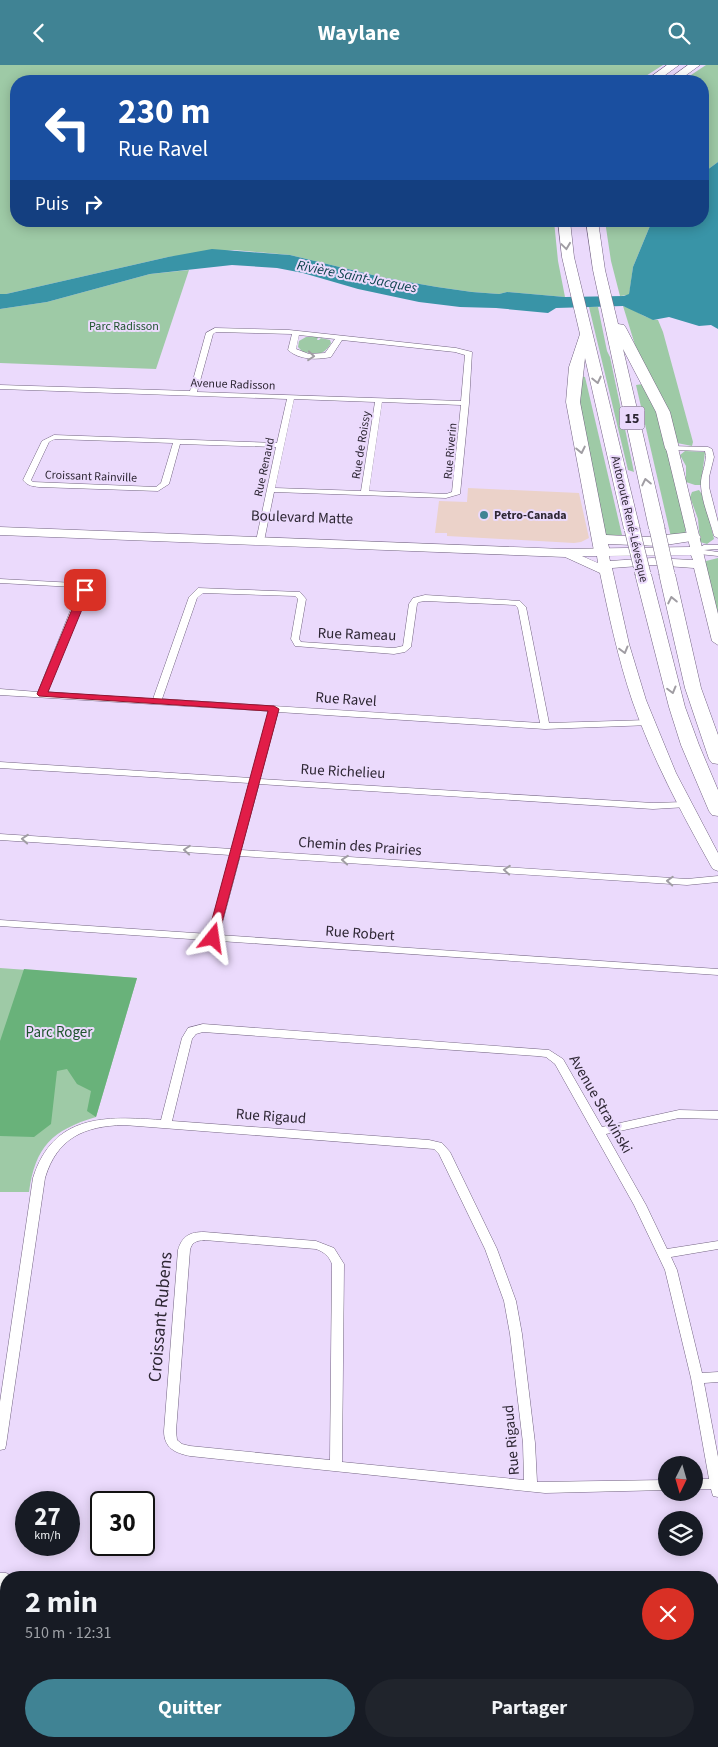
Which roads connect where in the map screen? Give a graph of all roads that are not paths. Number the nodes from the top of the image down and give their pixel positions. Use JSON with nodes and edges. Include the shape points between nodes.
{"nodes":[{"id":1,"x":674,"y":65,"type":"edge"},
{"id":2,"x":695,"y":65,"type":"edge"},
{"id":3,"x":659,"y":75,"type":"edge"},
{"id":4,"x":680,"y":75,"type":"edge"},
{"id":5,"x":565,"y":227,"type":"edge"},
{"id":6,"x":593,"y":227,"type":"edge"},
{"id":7,"x":607,"y":301,"type":"junction"},
{"id":8,"x":296,"y":333,"type":"junction"},
{"id":9,"x":586,"y":333,"type":"junction"},
{"id":10,"x":340,"y":337,"type":"junction"},
{"id":11,"x":0,"y":387,"type":"edge"},
{"id":12,"x":194,"y":394,"type":"junction"},
{"id":13,"x":290,"y":397,"type":"junction"},
{"id":14,"x":379,"y":400,"type":"junction"},
{"id":15,"x":465,"y":403,"type":"junction"},
{"id":16,"x":177,"y":441,"type":"junction"},
{"id":17,"x":280,"y":445,"type":"junction"},
{"id":18,"x":672,"y":448,"type":"junction"},
{"id":19,"x":271,"y":489,"type":"junction"},
{"id":20,"x":365,"y":493,"type":"junction"},
{"id":21,"x":0,"y":522,"type":"edge"},
{"id":22,"x":657,"y":529,"type":"joint"},
{"id":23,"x":0,"y":531,"type":"edge"},
{"id":24,"x":718,"y":536,"type":"edge"},
{"id":25,"x":260,"y":537,"type":"junction"},
{"id":26,"x":694,"y":544,"type":"junction"},
{"id":27,"x":718,"y":547,"type":"edge"},
{"id":28,"x":563,"y":553,"type":"junction"},
{"id":29,"x":718,"y":554,"type":"edge"},
{"id":30,"x":603,"y":557,"type":"junction"},
{"id":31,"x":699,"y":565,"type":"junction"},
{"id":32,"x":667,"y":574,"type":"joint"},
{"id":33,"x":0,"y":581,"type":"edge"},
{"id":34,"x":718,"y":641,"type":"edge"},
{"id":35,"x":0,"y":691,"type":"edge"},
{"id":36,"x":42,"y":694,"type":"junction"},
{"id":37,"x":157,"y":701,"type":"junction"},
{"id":38,"x":274,"y":709,"type":"junction"},
{"id":39,"x":648,"y":723,"type":"junction"},
{"id":40,"x":545,"y":726,"type":"junction"},
{"id":41,"x":718,"y":759,"type":"edge"},
{"id":42,"x":0,"y":765,"type":"edge"},
{"id":43,"x":255,"y":781,"type":"junction"},
{"id":44,"x":684,"y":805,"type":"junction"},
{"id":45,"x":718,"y":811,"type":"edge"},
{"id":46,"x":0,"y":837,"type":"edge"},
{"id":47,"x":235,"y":853,"type":"junction"},
{"id":48,"x":718,"y":866,"type":"edge"},
{"id":49,"x":718,"y":879,"type":"edge"},
{"id":50,"x":0,"y":923,"type":"edge"},
{"id":51,"x":213,"y":938,"type":"junction"},
{"id":52,"x":718,"y":972,"type":"edge"},
{"id":53,"x":718,"y":1115,"type":"edge"},
{"id":54,"x":166,"y":1124,"type":"junction"},
{"id":55,"x":599,"y":1132,"type":"junction"},
{"id":56,"x":718,"y":1245,"type":"edge"},
{"id":57,"x":665,"y":1254,"type":"junction"},
{"id":58,"x":718,"y":1377,"type":"edge"},
{"id":59,"x":697,"y":1378,"type":"junction"},
{"id":60,"x":2,"y":1429,"type":"edge"},
{"id":61,"x":0,"y":1445,"type":"edge"},
{"id":62,"x":335,"y":1466,"type":"junction"},
{"id":63,"x":658,"y":1485,"type":"edge"},
{"id":64,"x":703,"y":1486,"type":"edge"},
{"id":65,"x":531,"y":1487,"type":"junction"},
{"id":66,"x":717,"y":1488,"type":"edge"}],
"edges":[{"from":1,"to":3,"type":"highway"},
{"from":2,"to":4,"type":"highway"},
{"from":5,"to":9,"type":"highway","name":"Autoroute René-Lévesque","number":"15","one_way":true},
{"from":6,"to":7,"type":"highway","name":"Autoroute René-Lévesque","number":"15"},
{"from":7,"to":18,"type":"highway","via":[[663,412]]},
{"from":22,"to":7,"type":"highway","name":"Autoroute René-Lévesque","number":"15","one_way":true},
{"from":8,"to":10,"type":"street","name":"Rue Riverin"},
{"from":8,"to":10,"type":"street","one_way":true,"via":[[292,351],[314,356],[330,354]]},
{"from":8,"to":12,"type":"street","name":"Rue Riverin","via":[[211,331]]},
{"from":9,"to":30,"type":"highway","one_way":true,"via":[[576,367],[573,402]]},
{"from":9,"to":45,"type":"highway","name":"Autoroute René-Lévesque","number":"15","one_way":true,"bridge":true,"via":[[676,707]]},
{"from":10,"to":15,"type":"street","name":"Rue Riverin","via":[[468,353]]},
{"from":11,"to":12,"type":"street","name":"Avenue Radisson"},
{"from":12,"to":13,"type":"street","name":"Avenue Radisson"},
{"from":13,"to":14,"type":"street","name":"Avenue Radisson"},
{"from":13,"to":17,"type":"street","name":"Rue Renaud"},
{"from":14,"to":15,"type":"street","name":"Avenue Radisson"},
{"from":14,"to":20,"type":"street","name":"Rue de Roissy"},
{"from":15,"to":20,"type":"street","name":"Rue Riverin","via":[[456,494]]},
{"from":16,"to":16,"type":"street","name":"Croissant Rainville","via":[[54,437],[46,441],[28,480],[39,485],[158,489],[165,484]]},
{"from":16,"to":17,"type":"street","name":"Croissant Rainville"},
{"from":17,"to":19,"type":"street","name":"Rue Renaud"},
{"from":18,"to":24,"type":"street","via":[[708,449],[710,462],[705,482]]},
{"from":18,"to":26,"type":"main road"},
{"from":19,"to":20,"type":"street","name":"Rue Riverin"},
{"from":19,"to":25,"type":"street","name":"Rue Renaud"},
{"from":21,"to":25,"type":"main road","name":"Boulevard Matte"},
{"from":22,"to":32,"type":"highway","name":"Autoroute René-Lévesque","number":"15","bridge":true},
{"from":23,"to":25,"type":"main road","name":"Boulevard Matte"},
{"from":25,"to":28,"type":"main road","name":"Boulevard Matte"},
{"from":25,"to":30,"type":"main road","name":"Boulevard Matte","via":[[592,548]]},
{"from":26,"to":27,"type":"street"},
{"from":26,"to":29,"type":"street"},
{"from":26,"to":30,"type":"highway","via":[[680,540],[626,540]]},
{"from":26,"to":31,"type":"main road"},
{"from":28,"to":30,"type":"main road","name":"Boulevard Matte"},
{"from":28,"to":30,"type":"main road","via":[[594,567]]},
{"from":30,"to":31,"type":"main road","via":[[619,563]]},
{"from":30,"to":39,"type":"main road","one_way":true,"via":[[624,652]]},
{"from":31,"to":34,"type":"main road"},
{"from":41,"to":32,"type":"highway","name":"Autoroute René-Lévesque","number":"15","one_way":true,"via":[[693,688]]},
{"from":33,"to":36,"type":"street","via":[[84,588]]},
{"from":35,"to":36,"type":"street","name":"Rue Ravel"},
{"from":36,"to":37,"type":"street","name":"Rue Ravel"},
{"from":37,"to":38,"type":"street","name":"Rue Ravel"},
{"from":37,"to":40,"type":"street","name":"Rue Rameau","via":[[198,591],[297,595],[302,599],[295,639],[298,643],[394,651],[407,647],[412,604],[416,600],[507,602],[518,603],[522,607]]},
{"from":38,"to":40,"type":"street","name":"Rue Ravel"},
{"from":38,"to":43,"type":"street"},
{"from":39,"to":40,"type":"street","name":"Rue Ravel"},
{"from":39,"to":44,"type":"main road"},
{"from":42,"to":43,"type":"street","name":"Rue Richelieu"},
{"from":43,"to":44,"type":"street","name":"Rue Richelieu","via":[[653,806]]},
{"from":43,"to":47,"type":"street"},
{"from":44,"to":48,"type":"main road"},
{"from":47,"to":46,"type":"street","name":"Chemin des Prairies","one_way":true},
{"from":49,"to":47,"type":"street","name":"Chemin des Prairies","one_way":true,"via":[[687,882]]},
{"from":47,"to":51,"type":"street"},
{"from":50,"to":51,"type":"street","name":"Rue Robert"},
{"from":51,"to":52,"type":"street","name":"Rue Robert"},
{"from":53,"to":55,"type":"street","via":[[679,1114]]},
{"from":54,"to":55,"type":"street","name":"Avenue Stravinski","via":[[188,1038],[197,1029],[209,1028],[546,1053],[559,1062]]},
{"from":54,"to":60,"type":"street","name":"Rue Rigaud","via":[[96,1123],[62,1139],[46,1157],[39,1177]]},
{"from":54,"to":65,"type":"street","name":"Rue Rigaud","via":[[429,1144],[442,1149],[491,1249],[510,1301],[530,1443]]},
{"from":55,"to":57,"type":"street","name":"Avenue Stravinski"},
{"from":56,"to":57,"type":"street"},
{"from":57,"to":59,"type":"street","name":"Avenue Stravinski"},
{"from":58,"to":59,"type":"street"},
{"from":59,"to":66,"type":"street","name":"Avenue Stravinski"},
{"from":60,"to":61,"type":"street","name":"Rue Rigaud"},
{"from":62,"to":62,"type":"street","name":"Croissant Rubens","via":[[190,1451],[172,1444],[170,1431],[184,1250],[191,1238],[204,1236],[316,1245],[327,1248],[334,1255],[338,1264]]},
{"from":62,"to":65,"type":"street","name":"Croissant Rubens"},
{"from":63,"to":65,"type":"street","name":"Croissant Rubens"},
{"from":64,"to":66,"type":"street"}]}
